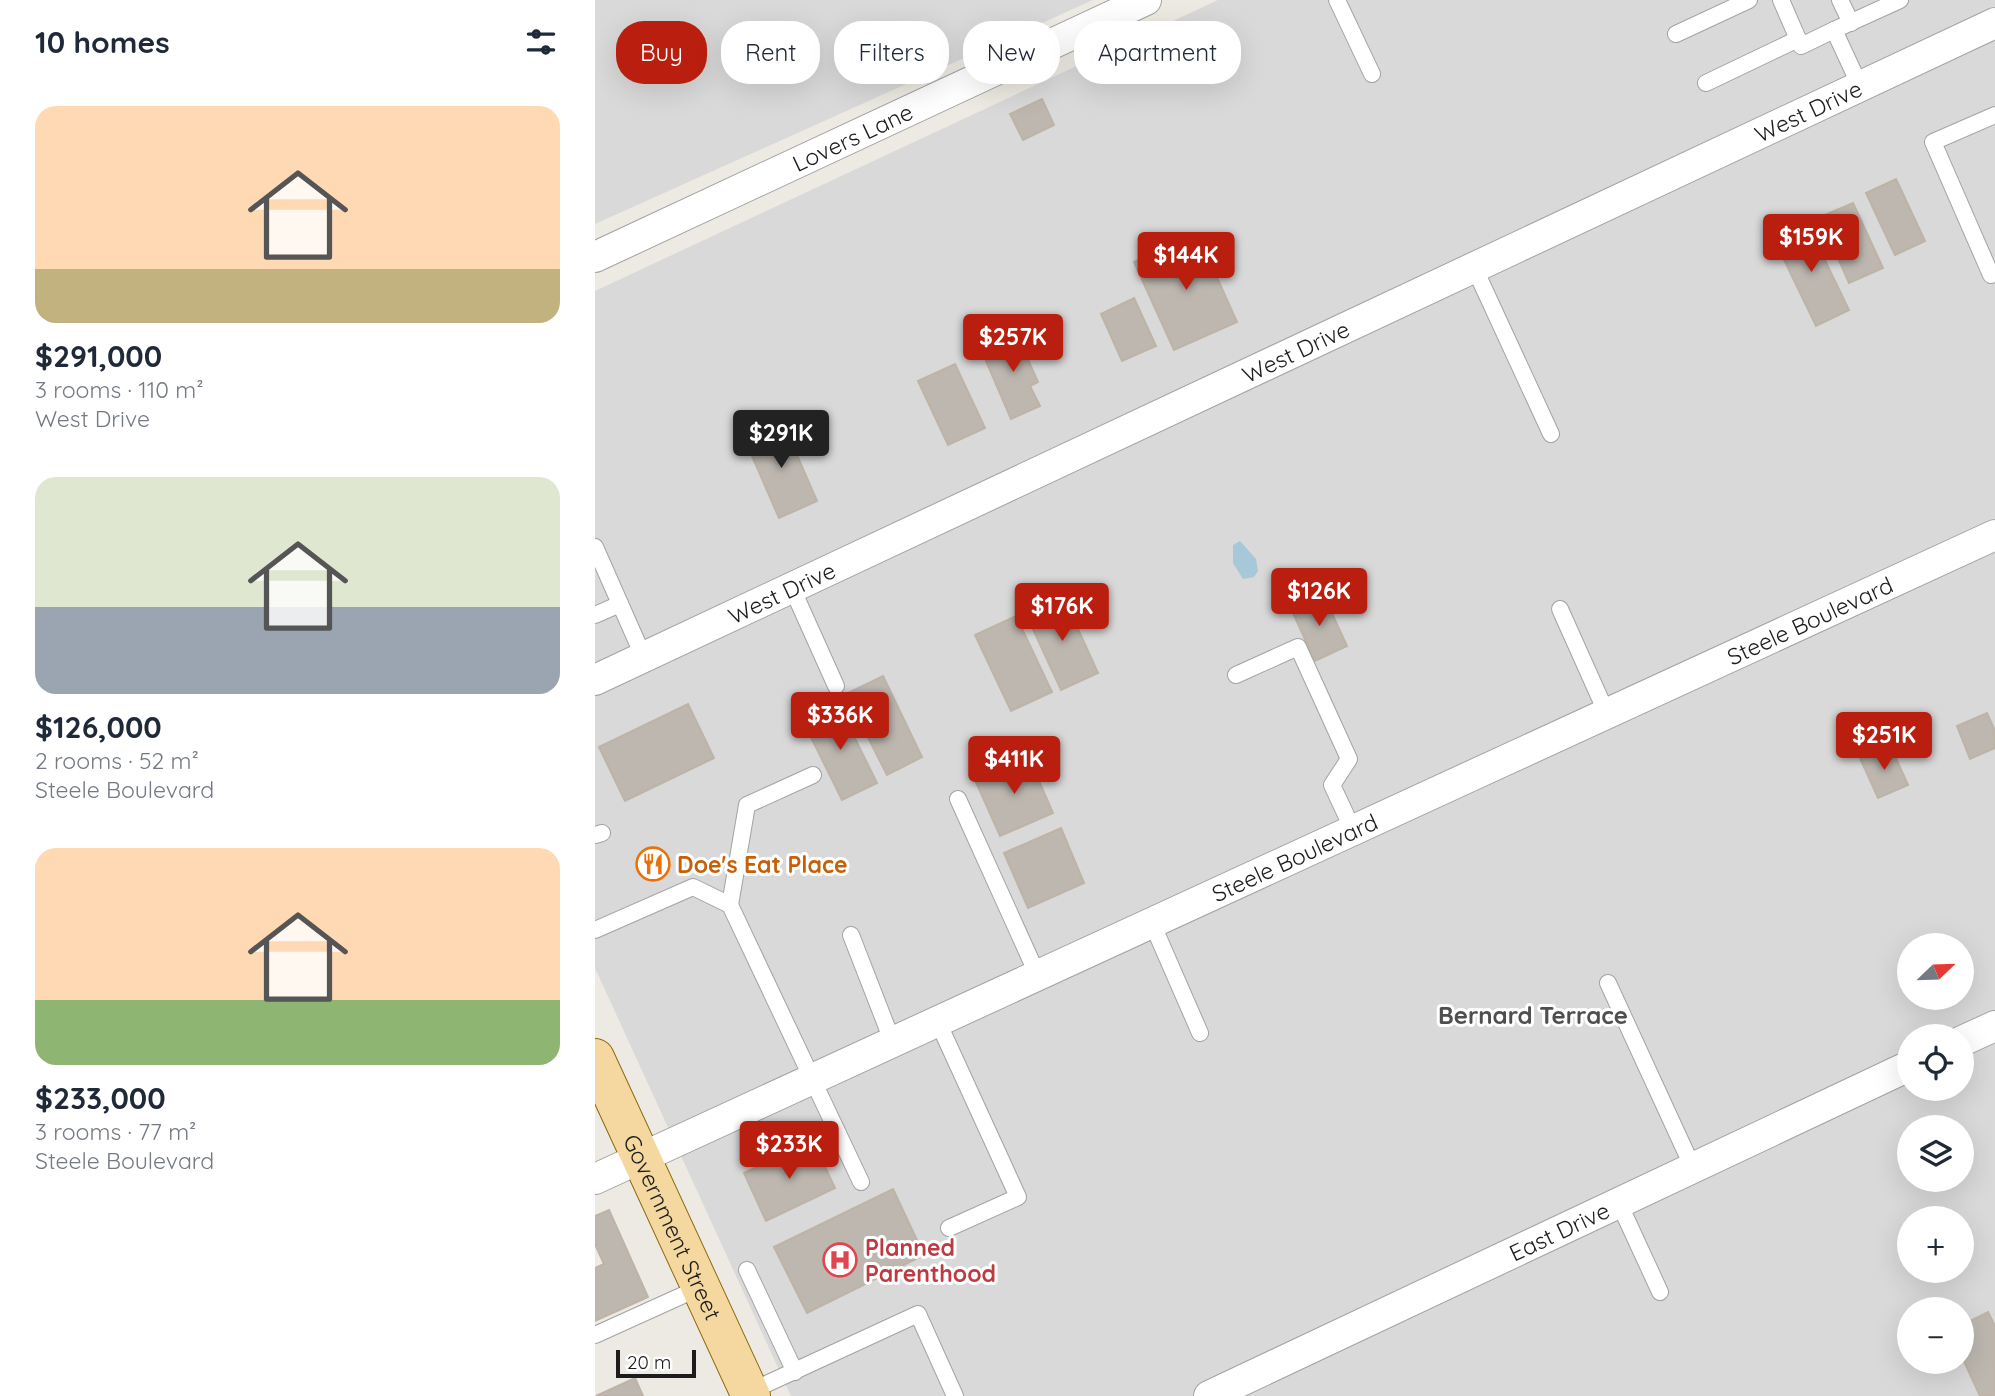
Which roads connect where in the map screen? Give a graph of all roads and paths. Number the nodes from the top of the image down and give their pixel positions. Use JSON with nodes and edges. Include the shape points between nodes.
{"nodes":[{"id":1,"x":1337,"y":0,"type":"edge"},
{"id":2,"x":1749,"y":0,"type":"edge"},
{"id":3,"x":1781,"y":0,"type":"edge"},
{"id":4,"x":1840,"y":0,"type":"edge"},
{"id":5,"x":1900,"y":0,"type":"edge"},
{"id":6,"x":1134,"y":3,"type":"edge"},
{"id":7,"x":1851,"y":23,"type":"junction"},
{"id":8,"x":1995,"y":23,"type":"edge"},
{"id":9,"x":1834,"y":30,"type":"junction"},
{"id":10,"x":1676,"y":34,"type":"dead end"},
{"id":11,"x":1798,"y":39,"type":"junction"},
{"id":12,"x":1372,"y":74,"type":"dead end"},
{"id":13,"x":1706,"y":83,"type":"dead end"},
{"id":14,"x":1860,"y":86,"type":"junction"},
{"id":15,"x":1995,"y":115,"type":"edge"},
{"id":16,"x":595,"y":257,"type":"edge"},
{"id":17,"x":1474,"y":267,"type":"junction"},
{"id":18,"x":1991,"y":275,"type":"dead end"},
{"id":19,"x":1551,"y":434,"type":"dead end"},
{"id":20,"x":1995,"y":535,"type":"edge"},
{"id":21,"x":595,"y":547,"type":"edge"},
{"id":22,"x":792,"y":588,"type":"junction"},
{"id":23,"x":620,"y":604,"type":"junction"},
{"id":24,"x":1560,"y":609,"type":"dead end"},
{"id":25,"x":595,"y":615,"type":"edge"},
{"id":26,"x":643,"y":658,"type":"junction"},
{"id":27,"x":1236,"y":675,"type":"dead end"},
{"id":28,"x":595,"y":680,"type":"edge"},
{"id":29,"x":836,"y":686,"type":"dead end"},
{"id":30,"x":1607,"y":714,"type":"junction"},
{"id":31,"x":813,"y":775,"type":"dead end"},
{"id":32,"x":958,"y":799,"type":"dead end"},
{"id":33,"x":1353,"y":830,"type":"junction"},
{"id":34,"x":730,"y":905,"type":"junction"},
{"id":35,"x":1152,"y":923,"type":"junction"},
{"id":36,"x":595,"y":930,"type":"edge"},
{"id":37,"x":851,"y":935,"type":"dead end"},
{"id":38,"x":1038,"y":976,"type":"junction"},
{"id":39,"x":1608,"y":983,"type":"dead end"},
{"id":40,"x":938,"y":1022,"type":"junction"},
{"id":41,"x":1995,"y":1026,"type":"edge"},
{"id":42,"x":1200,"y":1033,"type":"dead end"},
{"id":43,"x":1974,"y":1036,"type":"edge"},
{"id":44,"x":893,"y":1043,"type":"junction"},
{"id":45,"x":595,"y":1058,"type":"edge"},
{"id":46,"x":1897,"y":1072,"type":"edge"},
{"id":47,"x":813,"y":1080,"type":"junction"},
{"id":48,"x":641,"y":1159,"type":"junction"},
{"id":49,"x":1693,"y":1168,"type":"junction"},
{"id":50,"x":595,"y":1180,"type":"edge"},
{"id":51,"x":860,"y":1182,"type":"dead end"},
{"id":52,"x":1619,"y":1203,"type":"junction"},
{"id":53,"x":949,"y":1228,"type":"dead end"},
{"id":54,"x":747,"y":1270,"type":"dead end"},
{"id":55,"x":701,"y":1287,"type":"junction"},
{"id":56,"x":1660,"y":1292,"type":"dead end"},
{"id":57,"x":595,"y":1335,"type":"edge"},
{"id":58,"x":795,"y":1372,"type":"junction"},
{"id":59,"x":750,"y":1394,"type":"edge"},
{"id":60,"x":955,"y":1396,"type":"edge"},
{"id":61,"x":1209,"y":1396,"type":"edge"}],
"edges":[{"from":1,"to":12,"type":"lane"},
{"from":2,"to":10,"type":"lane"},
{"from":3,"to":11,"type":"lane"},
{"from":4,"to":7,"type":"lane"},
{"from":5,"to":7,"type":"lane"},
{"from":6,"to":16,"type":"street","name":"Lovers Lane"},
{"from":7,"to":9,"type":"lane"},
{"from":8,"to":14,"type":"street","name":"West Drive"},
{"from":9,"to":11,"type":"lane","via":[[1801,46]]},
{"from":9,"to":14,"type":"lane"},
{"from":11,"to":13,"type":"lane"},
{"from":14,"to":17,"type":"street","name":"West Drive"},
{"from":15,"to":18,"type":"lane","via":[[1933,142]]},
{"from":17,"to":19,"type":"lane"},
{"from":17,"to":22,"type":"street","name":"West Drive"},
{"from":20,"to":30,"type":"street","name":"Steele Boulevard"},
{"from":21,"to":23,"type":"lane"},
{"from":22,"to":26,"type":"street","name":"West Drive"},
{"from":22,"to":29,"type":"lane"},
{"from":23,"to":25,"type":"lane"},
{"from":23,"to":26,"type":"lane"},
{"from":24,"to":30,"type":"lane"},
{"from":26,"to":28,"type":"street","name":"West Drive"},
{"from":27,"to":33,"type":"lane","via":[[1298,647],[1349,759],[1332,785]]},
{"from":30,"to":33,"type":"street","name":"Steele Boulevard"},
{"from":31,"to":34,"type":"lane","via":[[747,805]]},
{"from":32,"to":38,"type":"lane"},
{"from":33,"to":35,"type":"street","name":"Steele Boulevard"},
{"from":34,"to":36,"type":"lane","via":[[692,887]]},
{"from":34,"to":47,"type":"lane"},
{"from":35,"to":38,"type":"street","name":"Steele Boulevard"},
{"from":35,"to":42,"type":"lane"},
{"from":37,"to":44,"type":"lane"},
{"from":38,"to":40,"type":"street","name":"Steele Boulevard"},
{"from":39,"to":49,"type":"lane"},
{"from":40,"to":44,"type":"street","name":"Steele Boulevard"},
{"from":40,"to":53,"type":"lane","via":[[1018,1197]]},
{"from":41,"to":43,"type":"street"},
{"from":44,"to":47,"type":"street","name":"Steele Boulevard"},
{"from":45,"to":48,"type":"main road","name":"Government Street"},
{"from":46,"to":49,"type":"street","name":"East Drive"},
{"from":47,"to":48,"type":"street","name":"Steele Boulevard"},
{"from":47,"to":51,"type":"lane"},
{"from":48,"to":50,"type":"street","name":"Steele Boulevard"},
{"from":48,"to":55,"type":"main road","name":"Government Street"},
{"from":49,"to":52,"type":"street","name":"East Drive"},
{"from":52,"to":56,"type":"lane"},
{"from":52,"to":61,"type":"street","name":"East Drive"},
{"from":54,"to":58,"type":"lane"},
{"from":55,"to":57,"type":"lane"},
{"from":55,"to":59,"type":"main road","name":"Government Street"},
{"from":58,"to":59,"type":"lane"},
{"from":58,"to":60,"type":"lane","via":[[918,1314]]}]}
